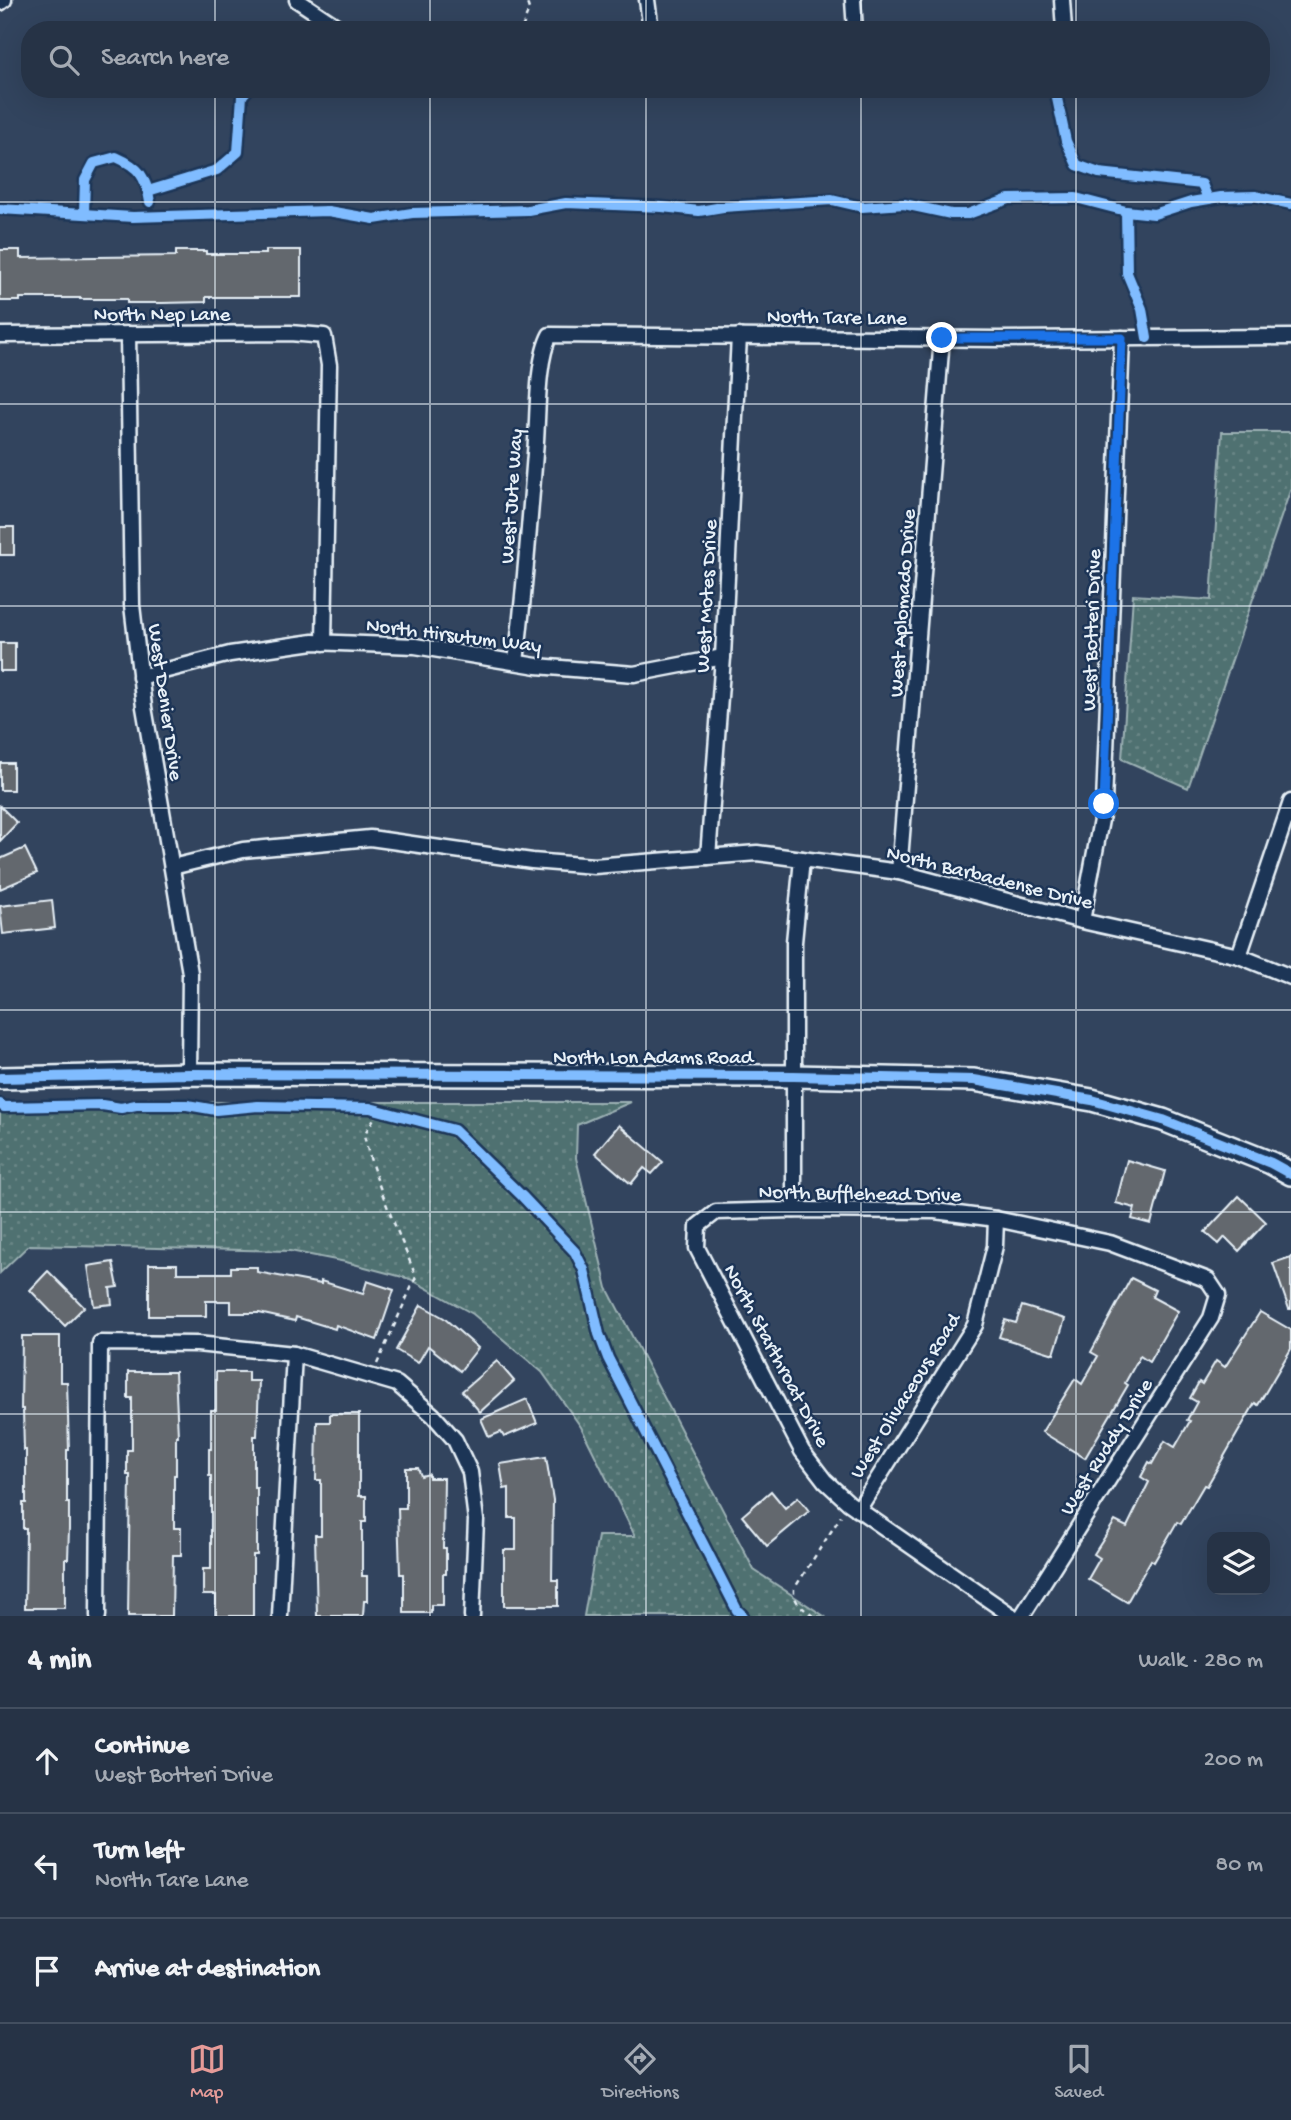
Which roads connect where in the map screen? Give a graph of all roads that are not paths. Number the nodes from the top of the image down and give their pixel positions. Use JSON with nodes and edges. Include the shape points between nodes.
{"nodes":[{"id":1,"x":647,"y":0,"type":"edge"},
{"id":2,"x":853,"y":0,"type":"edge"},
{"id":3,"x":1062,"y":0,"type":"edge"},
{"id":4,"x":306,"y":3,"type":"edge"},
{"id":5,"x":330,"y":21,"type":"edge"},
{"id":6,"x":650,"y":21,"type":"edge"},
{"id":7,"x":854,"y":21,"type":"edge"},
{"id":8,"x":1063,"y":21,"type":"edge"},
{"id":9,"x":128,"y":334,"type":"junction"},
{"id":10,"x":0,"y":335,"type":"edge"},
{"id":11,"x":550,"y":335,"type":"joint"},
{"id":12,"x":739,"y":336,"type":"junction"},
{"id":13,"x":1291,"y":337,"type":"edge"},
{"id":14,"x":942,"y":338,"type":"junction"},
{"id":15,"x":1122,"y":338,"type":"junction"},
{"id":16,"x":324,"y":642,"type":"junction"},
{"id":17,"x":723,"y":657,"type":"junction"},
{"id":18,"x":516,"y":662,"type":"junction"},
{"id":19,"x":140,"y":677,"type":"junction"},
{"id":20,"x":1291,"y":802,"type":"edge"},
{"id":21,"x":708,"y":857,"type":"junction"},
{"id":22,"x":802,"y":859,"type":"junction"},
{"id":23,"x":172,"y":867,"type":"junction"},
{"id":24,"x":899,"y":872,"type":"junction"},
{"id":25,"x":1082,"y":921,"type":"junction"},
{"id":26,"x":1239,"y":956,"type":"junction"},
{"id":27,"x":1291,"y":977,"type":"edge"},
{"id":28,"x":189,"y":1074,"type":"junction"},
{"id":29,"x":794,"y":1076,"type":"junction"},
{"id":30,"x":0,"y":1078,"type":"edge"},
{"id":31,"x":1291,"y":1174,"type":"edge"},
{"id":32,"x":794,"y":1210,"type":"junction"},
{"id":33,"x":996,"y":1219,"type":"junction"},
{"id":34,"x":698,"y":1226,"type":"joint"},
{"id":35,"x":1218,"y":1295,"type":"joint"},
{"id":36,"x":294,"y":1354,"type":"junction"},
{"id":37,"x":854,"y":1506,"type":"junction"},
{"id":38,"x":98,"y":1616,"type":"edge"},
{"id":39,"x":280,"y":1616,"type":"edge"},
{"id":40,"x":472,"y":1616,"type":"edge"},
{"id":41,"x":1012,"y":1616,"type":"edge"},
{"id":42,"x":1022,"y":1616,"type":"edge"}],
"edges":[{"from":1,"to":6,"type":"street"},
{"from":2,"to":7,"type":"street"},
{"from":3,"to":8,"type":"street"},
{"from":4,"to":5,"type":"street"},
{"from":9,"to":10,"type":"street","name":"North Nep Lane"},
{"from":9,"to":16,"type":"street","name":"North Nep Lane","via":[[324,336],[329,365]]},
{"from":9,"to":19,"type":"street","name":"West Denier Drive","via":[[132,605]]},
{"from":11,"to":12,"type":"street","name":"North Tare Lane"},
{"from":11,"to":18,"type":"street","name":"West Jute Way","via":[[540,382]]},
{"from":12,"to":14,"type":"street","name":"North Tare Lane"},
{"from":12,"to":17,"type":"street","name":"West Motes Drive"},
{"from":13,"to":15,"type":"street","name":"North Tare Lane"},
{"from":14,"to":15,"type":"street","name":"North Tare Lane"},
{"from":14,"to":24,"type":"street","name":"West Aplomado Drive"},
{"from":15,"to":25,"type":"street","name":"West Botteri Drive","via":[[1104,804]]},
{"from":16,"to":18,"type":"street","name":"North Hirsutum Way","via":[[415,646]]},
{"from":16,"to":19,"type":"street","name":"North Hirsutum Way","via":[[230,654]]},
{"from":17,"to":18,"type":"street","name":"North Hirsutum Way","via":[[634,674]]},
{"from":17,"to":21,"type":"street","name":"West Motes Drive"},
{"from":19,"to":23,"type":"street","name":"West Denier Drive"},
{"from":20,"to":26,"type":"street"},
{"from":21,"to":22,"type":"street","name":"North Barbadense Drive","via":[[757,853]]},
{"from":21,"to":23,"type":"street","name":"North Barbadense Drive","via":[[594,866],[370,838],[243,850]]},
{"from":22,"to":24,"type":"street","name":"North Barbadense Drive"},
{"from":22,"to":29,"type":"street","via":[[794,942]]},
{"from":23,"to":28,"type":"street","name":"West Denier Drive","via":[[190,973]]},
{"from":24,"to":25,"type":"street","name":"North Barbadense Drive"},
{"from":25,"to":26,"type":"street","name":"North Barbadense Drive"},
{"from":26,"to":27,"type":"street","name":"North Barbadense Drive"},
{"from":28,"to":29,"type":"street","name":"North Lon Adams Road"},
{"from":28,"to":30,"type":"street","name":"North Lon Adams Road"},
{"from":29,"to":31,"type":"street","name":"North Lon Adams Road","via":[[974,1080],[1092,1100],[1174,1125]]},
{"from":29,"to":32,"type":"street"},
{"from":32,"to":33,"type":"street","name":"North Bufflehead Drive","via":[[935,1211]]},
{"from":32,"to":34,"type":"street","name":"North Bufflehead Drive","via":[[716,1212]]},
{"from":33,"to":35,"type":"street","name":"North Bufflehead Drive","via":[[1110,1243],[1208,1280]]},
{"from":33,"to":37,"type":"street","name":"West Olivaceous Road","via":[[995,1246],[975,1325]]},
{"from":34,"to":37,"type":"street","name":"North Starthroat Drive","via":[[698,1248],[802,1451],[825,1481]]},
{"from":35,"to":42,"type":"street","name":"West Ruddy Drive","via":[[1211,1318]]},
{"from":36,"to":38,"type":"street","via":[[197,1344],[100,1343]]},
{"from":36,"to":39,"type":"street"},
{"from":36,"to":40,"type":"street","via":[[397,1384],[455,1440],[470,1472],[476,1520]]},
{"from":37,"to":41,"type":"street","name":"North Starthroat Drive"}]}
